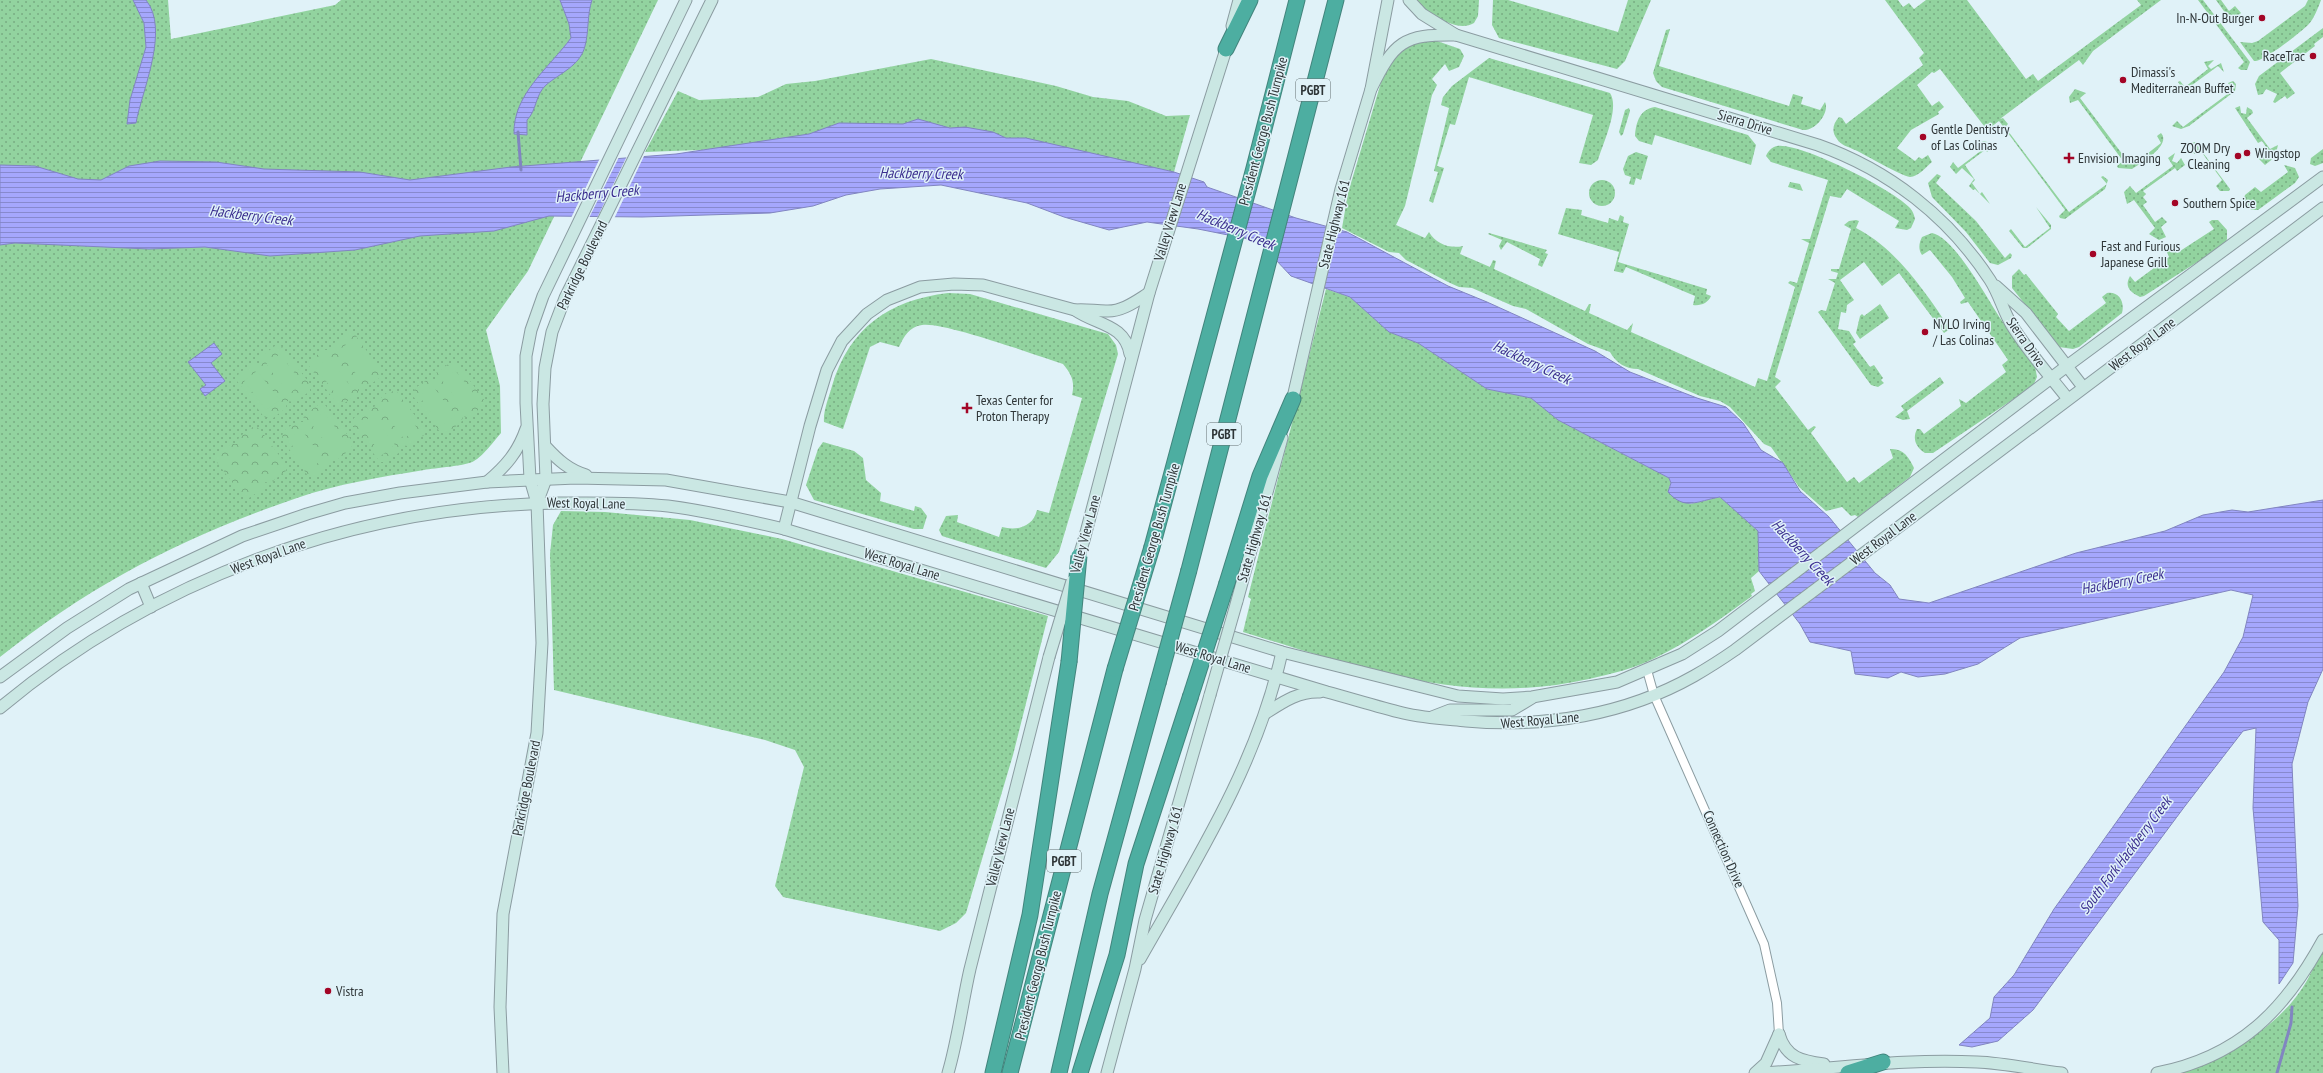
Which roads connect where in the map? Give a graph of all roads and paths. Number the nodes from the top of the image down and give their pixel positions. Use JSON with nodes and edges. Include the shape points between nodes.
{"nodes":[{"id":1,"x":686,"y":0,"type":"edge"},
{"id":2,"x":712,"y":0,"type":"edge"},
{"id":3,"x":1239,"y":0,"type":"edge"},
{"id":4,"x":1250,"y":0,"type":"edge"},
{"id":5,"x":1297,"y":0,"type":"edge"},
{"id":6,"x":1336,"y":0,"type":"edge"},
{"id":7,"x":1388,"y":0,"type":"edge"},
{"id":8,"x":1409,"y":0,"type":"edge"},
{"id":9,"x":1456,"y":35,"type":"junction"},
{"id":10,"x":1226,"y":49,"type":"junction"},
{"id":11,"x":1371,"y":89,"type":"junction"},
{"id":12,"x":2323,"y":177,"type":"edge"},
{"id":13,"x":2323,"y":208,"type":"edge"},
{"id":14,"x":1991,"y":281,"type":"junction"},
{"id":15,"x":1148,"y":293,"type":"junction"},
{"id":16,"x":1075,"y":310,"type":"junction"},
{"id":17,"x":1131,"y":356,"type":"junction"},
{"id":18,"x":2067,"y":366,"type":"junction"},
{"id":19,"x":2052,"y":378,"type":"junction"},
{"id":20,"x":2083,"y":387,"type":"junction"},
{"id":21,"x":1293,"y":399,"type":"junction"},
{"id":22,"x":2068,"y":399,"type":"junction"},
{"id":23,"x":528,"y":424,"type":"junction"},
{"id":24,"x":546,"y":447,"type":"junction"},
{"id":25,"x":596,"y":478,"type":"junction"},
{"id":26,"x":546,"y":479,"type":"junction"},
{"id":27,"x":530,"y":480,"type":"junction"},
{"id":28,"x":487,"y":482,"type":"junction"},
{"id":29,"x":790,"y":502,"type":"junction"},
{"id":30,"x":537,"y":503,"type":"junction"},
{"id":31,"x":784,"y":529,"type":"junction"},
{"id":32,"x":1079,"y":556,"type":"junction"},
{"id":33,"x":141,"y":584,"type":"junction"},
{"id":34,"x":151,"y":607,"type":"junction"},
{"id":35,"x":1282,"y":652,"type":"junction"},
{"id":36,"x":1647,"y":670,"type":"junction"},
{"id":37,"x":0,"y":676,"type":"edge"},
{"id":38,"x":1276,"y":676,"type":"junction"},
{"id":39,"x":1327,"y":692,"type":"junction"},
{"id":40,"x":1654,"y":695,"type":"junction"},
{"id":41,"x":1532,"y":697,"type":"junction"},
{"id":42,"x":0,"y":708,"type":"edge"},
{"id":43,"x":1266,"y":713,"type":"junction"},
{"id":44,"x":1432,"y":718,"type":"junction"},
{"id":45,"x":2323,"y":940,"type":"edge"},
{"id":46,"x":1135,"y":968,"type":"junction"},
{"id":47,"x":1779,"y":1034,"type":"junction"},
{"id":48,"x":954,"y":1050,"type":"junction"},
{"id":49,"x":1883,"y":1062,"type":"joint"},
{"id":50,"x":1844,"y":1070,"type":"edge"},
{"id":51,"x":503,"y":1073,"type":"edge"},
{"id":52,"x":948,"y":1073,"type":"edge"},
{"id":53,"x":957,"y":1073,"type":"edge"},
{"id":54,"x":993,"y":1073,"type":"edge"},
{"id":55,"x":1010,"y":1073,"type":"edge"},
{"id":56,"x":1059,"y":1073,"type":"edge"},
{"id":57,"x":1080,"y":1073,"type":"edge"},
{"id":58,"x":1107,"y":1073,"type":"edge"},
{"id":59,"x":1755,"y":1073,"type":"edge"},
{"id":60,"x":1761,"y":1073,"type":"edge"},
{"id":61,"x":2062,"y":1073,"type":"edge"},
{"id":62,"x":2157,"y":1073,"type":"edge"}],
"edges":[{"from":1,"to":23,"type":"main road","name":"Parkridge Boulevard","via":[[543,296],[526,356]]},
{"from":2,"to":24,"type":"main road","name":"Parkridge Boulevard","via":[[565,298],[552,332],[545,368],[543,404]]},
{"from":3,"to":10,"type":"main road","name":"Valley View Lane"},
{"from":4,"to":10,"type":"highway"},
{"from":5,"to":55,"type":"highway","name":"President George Bush Turnpike","number":"PGBT","bridge":true,"via":[[1152,547],[1115,669]]},
{"from":6,"to":56,"type":"highway","number":"PGBT","bridge":true,"via":[[1189,570],[1100,894]]},
{"from":7,"to":11,"type":"main road","name":"State Highway 161"},
{"from":8,"to":9,"type":"main road","via":[[1422,14]]},
{"from":9,"to":11,"type":"main road","via":[[1420,35],[1400,45],[1382,67]]},
{"from":9,"to":14,"type":"main road","name":"Sierra Drive","via":[[1818,144],[1866,164],[1906,190],[1933,212],[1960,240]]},
{"from":10,"to":15,"type":"main road","name":"Valley View Lane"},
{"from":11,"to":21,"type":"main road","name":"State Highway 161","via":[[1341,190]]},
{"from":12,"to":18,"type":"main road","name":"West Royal Lane"},
{"from":13,"to":20,"type":"main road","name":"West Royal Lane"},
{"from":14,"to":18,"type":"main road","name":"Sierra Drive","via":[[2026,313]]},
{"from":14,"to":19,"type":"main road","name":"Sierra Drive","via":[[2012,324]]},
{"from":15,"to":16,"type":"main road","via":[[1122,309],[1107,312]]},
{"from":15,"to":17,"type":"main road","name":"Valley View Lane"},
{"from":16,"to":17,"type":"main road","via":[[1086,318],[1121,334],[1128,342]]},
{"from":16,"to":29,"type":"main road","via":[[983,285],[920,287],[887,300],[867,314],[842,341],[827,370]]},
{"from":17,"to":32,"type":"main road","name":"Valley View Lane","bridge":true},
{"from":18,"to":19,"type":"main road","name":"West Royal Lane"},
{"from":18,"to":20,"type":"main road","name":"Sierra Drive"},
{"from":19,"to":22,"type":"main road","name":"Sierra Drive"},
{"from":19,"to":36,"type":"main road","name":"West Royal Lane","via":[[1718,632],[1682,654]]},
{"from":20,"to":22,"type":"main road","name":"West Royal Lane"},
{"from":21,"to":46,"type":"main road","name":"State Highway 161","bridge":true,"via":[[1151,899]]},
{"from":21,"to":57,"type":"highway","bridge":true,"via":[[1260,476],[1136,864],[1117,955]]},
{"from":22,"to":40,"type":"main road","name":"West Royal Lane","via":[[1735,650],[1694,676]]},
{"from":23,"to":27,"type":"main road","name":"Parkridge Boulevard"},
{"from":23,"to":28,"type":"main road","via":[[519,447],[506,466]]},
{"from":24,"to":25,"type":"main road","via":[[559,461],[577,473]]},
{"from":24,"to":26,"type":"main road","name":"Parkridge Boulevard"},
{"from":25,"to":26,"type":"main road","name":"West Royal Lane"},
{"from":25,"to":29,"type":"main road","name":"West Royal Lane","via":[[666,480]]},
{"from":26,"to":27,"type":"main road","name":"West Royal Lane"},
{"from":26,"to":30,"type":"main road","name":"Parkridge Boulevard"},
{"from":27,"to":28,"type":"main road","name":"West Royal Lane"},
{"from":27,"to":30,"type":"main road","name":"Parkridge Boulevard"},
{"from":28,"to":33,"type":"main road","name":"West Royal Lane","via":[[345,503],[242,536]]},
{"from":29,"to":31,"type":"main road"},
{"from":29,"to":35,"type":"main road","name":"West Royal Lane"},
{"from":30,"to":31,"type":"main road","name":"West Royal Lane","via":[[669,506]]},
{"from":30,"to":34,"type":"main road","name":"West Royal Lane","via":[[428,514],[377,523],[312,540],[232,568]]},
{"from":30,"to":51,"type":"main road","name":"Parkridge Boulevard","via":[[542,643],[537,733],[504,914],[500,1007]]},
{"from":31,"to":38,"type":"main road","name":"West Royal Lane"},
{"from":32,"to":48,"type":"main road","name":"Valley View Lane","bridge":true,"via":[[1049,657],[1008,813],[964,992]]},
{"from":32,"to":54,"type":"highway","bridge":true,"via":[[1069,662],[1030,915]]},
{"from":33,"to":34,"type":"main road"},
{"from":33,"to":37,"type":"main road","name":"West Royal Lane","via":[[67,628]]},
{"from":34,"to":42,"type":"main road","name":"West Royal Lane","via":[[83,647]]},
{"from":35,"to":38,"type":"main road"},
{"from":35,"to":41,"type":"main road","name":"West Royal Lane","via":[[1458,696],[1503,699]]},
{"from":36,"to":40,"type":"street","name":"Connection Drive"},
{"from":36,"to":41,"type":"main road","name":"West Royal Lane","via":[[1617,682]]},
{"from":38,"to":39,"type":"main road","name":"West Royal Lane"},
{"from":38,"to":43,"type":"main road"},
{"from":39,"to":43,"type":"main road","via":[[1298,694]]},
{"from":39,"to":44,"type":"main road","name":"West Royal Lane"},
{"from":40,"to":44,"type":"main road","name":"West Royal Lane","via":[[1613,710],[1529,724],[1493,724]]},
{"from":40,"to":47,"type":"street","name":"Connection Drive","via":[[1764,944],[1777,1003]]},
{"from":41,"to":44,"type":"main road","via":[[1512,710],[1450,710]]},
{"from":43,"to":46,"type":"main road","via":[[1232,796]]},
{"from":45,"to":62,"type":"main road","via":[[2296,986],[2272,1014],[2252,1031],[2204,1059]]},
{"from":46,"to":58,"type":"main road","name":"State Highway 161"},
{"from":47,"to":50,"type":"main road","via":[[1783,1046],[1795,1057]]},
{"from":47,"to":59,"type":"main road","via":[[1766,1063]]},
{"from":48,"to":52,"type":"main road","name":"Valley View Lane"},
{"from":48,"to":53,"type":"main road"},
{"from":49,"to":50,"type":"highway"},
{"from":49,"to":61,"type":"main road","via":[[1990,1062]]},
{"from":50,"to":60,"type":"main road"}]}
